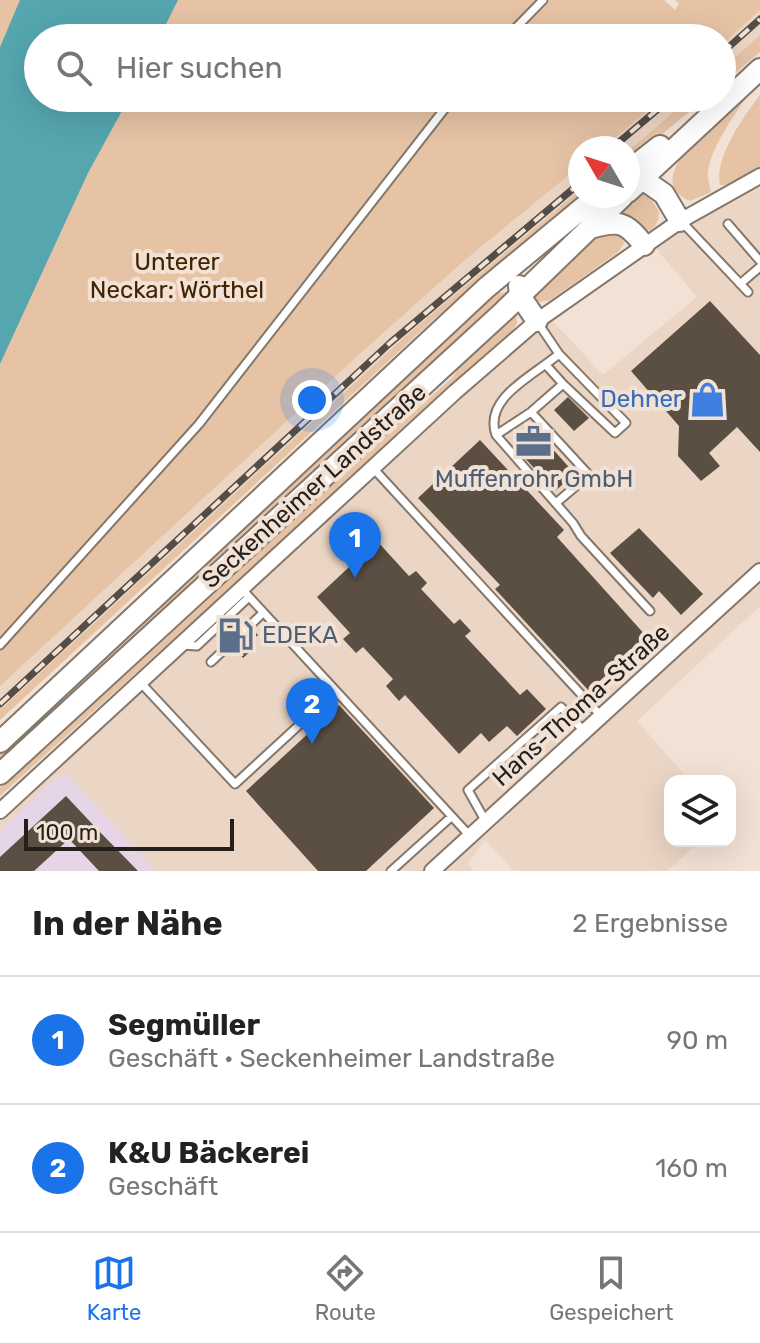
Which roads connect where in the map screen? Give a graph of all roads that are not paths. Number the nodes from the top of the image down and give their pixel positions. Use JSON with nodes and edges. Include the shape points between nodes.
{"nodes":[{"id":1,"x":543,"y":0,"type":"edge"},
{"id":2,"x":520,"y":24,"type":"edge"},
{"id":3,"x":760,"y":69,"type":"edge"},
{"id":4,"x":743,"y":84,"type":"junction"},
{"id":5,"x":736,"y":90,"type":"edge"},
{"id":6,"x":736,"y":91,"type":"edge"},
{"id":7,"x":442,"y":112,"type":"edge"},
{"id":8,"x":710,"y":112,"type":"edge"},
{"id":9,"x":714,"y":112,"type":"edge"},
{"id":10,"x":671,"y":153,"type":"junction"},
{"id":11,"x":640,"y":171,"type":"edge"},
{"id":12,"x":640,"y":173,"type":"edge"},
{"id":13,"x":760,"y":176,"type":"edge"},
{"id":14,"x":640,"y":182,"type":"edge"},
{"id":15,"x":664,"y":194,"type":"junction"},
{"id":16,"x":582,"y":208,"type":"edge"},
{"id":17,"x":611,"y":208,"type":"edge"},
{"id":18,"x":680,"y":221,"type":"junction"},
{"id":19,"x":728,"y":224,"type":"dead end"},
{"id":20,"x":590,"y":228,"type":"junction"},
{"id":21,"x":545,"y":237,"type":"junction"},
{"id":22,"x":644,"y":245,"type":"junction"},
{"id":23,"x":760,"y":264,"type":"edge"},
{"id":24,"x":740,"y":284,"type":"junction"},
{"id":25,"x":748,"y":292,"type":"dead end"},
{"id":26,"x":520,"y":296,"type":"junction"},
{"id":27,"x":537,"y":321,"type":"junction"},
{"id":28,"x":559,"y":354,"type":"junction"},
{"id":29,"x":546,"y":365,"type":"junction"},
{"id":30,"x":563,"y":384,"type":"junction"},
{"id":31,"x":531,"y":412,"type":"junction"},
{"id":32,"x":496,"y":435,"type":"junction"},
{"id":33,"x":373,"y":468,"type":"junction"},
{"id":34,"x":556,"y":503,"type":"junction"},
{"id":35,"x":760,"y":571,"type":"edge"},
{"id":36,"x":245,"y":593,"type":"junction"},
{"id":37,"x":650,"y":611,"type":"dead end"},
{"id":38,"x":263,"y":613,"type":"junction"},
{"id":39,"x":0,"y":645,"type":"edge"},
{"id":40,"x":211,"y":662,"type":"dead end"},
{"id":41,"x":140,"y":682,"type":"junction"},
{"id":42,"x":335,"y":692,"type":"junction"},
{"id":43,"x":601,"y":716,"type":"junction"},
{"id":44,"x":585,"y":731,"type":"junction"},
{"id":45,"x":0,"y":742,"type":"edge"},
{"id":46,"x":0,"y":774,"type":"edge"},
{"id":47,"x":0,"y":811,"type":"edge"},
{"id":48,"x":451,"y":817,"type":"junction"},
{"id":49,"x":486,"y":822,"type":"junction"},
{"id":50,"x":470,"y":836,"type":"junction"},
{"id":51,"x":391,"y":871,"type":"edge"},
{"id":52,"x":432,"y":871,"type":"edge"}],
"edges":[{"from":1,"to":2,"type":"lane"},
{"from":3,"to":4,"type":"main road"},
{"from":4,"to":5,"type":"main road"},
{"from":4,"to":6,"type":"main road"},
{"from":7,"to":39,"type":"lane","via":[[199,424]]},
{"from":8,"to":11,"type":"main road"},
{"from":9,"to":10,"type":"main road"},
{"from":10,"to":12,"type":"main road"},
{"from":10,"to":15,"type":"main road"},
{"from":13,"to":18,"type":"street"},
{"from":14,"to":15,"type":"main road"},
{"from":15,"to":18,"type":"main road"},
{"from":16,"to":21,"type":"main road","name":"Seckenheimer Landstraße"},
{"from":17,"to":20,"type":"main road","name":"Seckenheimer Landstraße"},
{"from":18,"to":22,"type":"street","name":"Seckenheimer Landstraße"},
{"from":18,"to":24,"type":"lane"},
{"from":19,"to":23,"type":"lane"},
{"from":20,"to":22,"type":"main road","via":[[624,225]]},
{"from":20,"to":26,"type":"main road","name":"Seckenheimer Landstraße"},
{"from":21,"to":26,"type":"main road","via":[[524,269]]},
{"from":21,"to":45,"type":"main road","name":"Seckenheimer Landstraße"},
{"from":22,"to":27,"type":"street","name":"Seckenheimer Landstraße"},
{"from":23,"to":24,"type":"lane"},
{"from":24,"to":25,"type":"lane"},
{"from":26,"to":27,"type":"main road"},
{"from":26,"to":46,"type":"main road","name":"Seckenheimer Landstraße"},
{"from":27,"to":28,"type":"lane"},
{"from":27,"to":33,"type":"street","name":"Seckenheimer Landstraße"},
{"from":28,"to":29,"type":"lane"},
{"from":28,"to":30,"type":"lane","via":[[626,423],[615,433]]},
{"from":29,"to":30,"type":"lane"},
{"from":29,"to":32,"type":"lane","via":[[500,400],[493,412]]},
{"from":30,"to":31,"type":"lane"},
{"from":31,"to":32,"type":"lane"},
{"from":31,"to":34,"type":"lane","via":[[589,475]]},
{"from":32,"to":34,"type":"lane"},
{"from":33,"to":36,"type":"street","name":"Seckenheimer Landstraße"},
{"from":33,"to":43,"type":"lane"},
{"from":34,"to":37,"type":"lane"},
{"from":35,"to":43,"type":"street","name":"Hans-Thoma-Straße"},
{"from":36,"to":38,"type":"lane"},
{"from":36,"to":41,"type":"street","name":"Seckenheimer Landstraße"},
{"from":38,"to":40,"type":"lane"},
{"from":38,"to":42,"type":"lane"},
{"from":41,"to":42,"type":"lane","via":[[235,784]]},
{"from":41,"to":47,"type":"street","name":"Seckenheimer Landstraße"},
{"from":42,"to":48,"type":"lane"},
{"from":43,"to":44,"type":"street","name":"Hans-Thoma-Straße"},
{"from":44,"to":49,"type":"street","name":"Hans-Thoma-Straße"},
{"from":44,"to":49,"type":"lane","via":[[561,707],[468,790]]},
{"from":48,"to":50,"type":"lane"},
{"from":48,"to":51,"type":"lane"},
{"from":49,"to":50,"type":"street","name":"Hans-Thoma-Straße"},
{"from":50,"to":52,"type":"street","name":"Hans-Thoma-Straße"}]}
